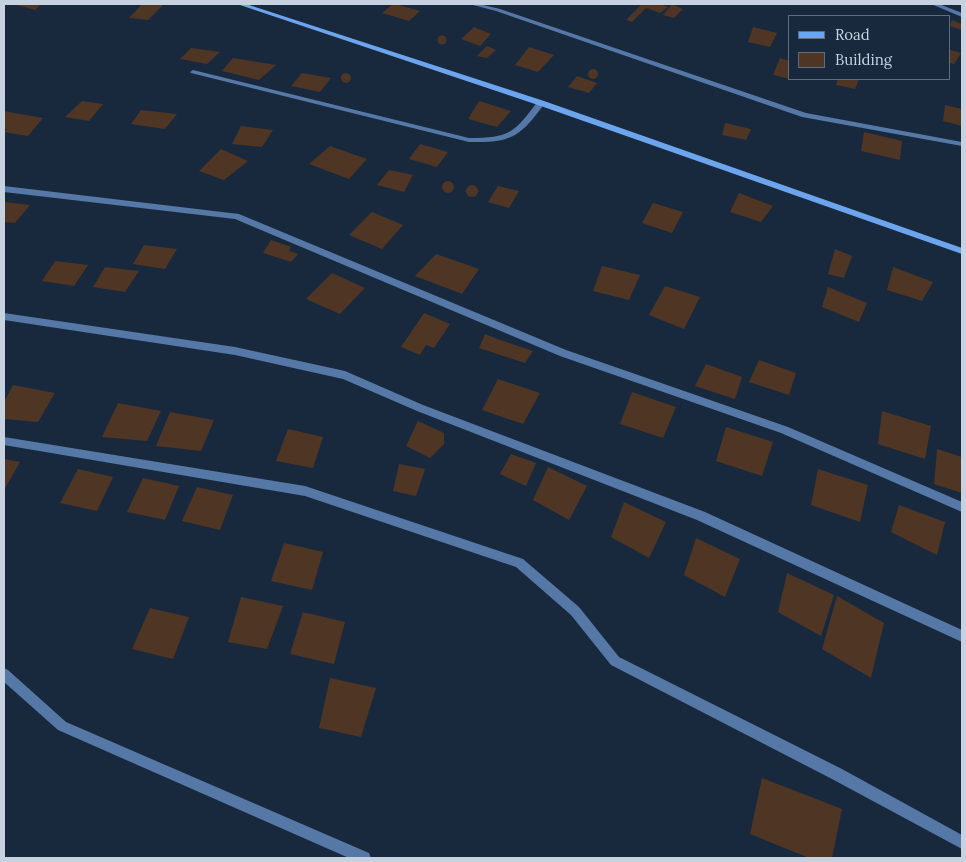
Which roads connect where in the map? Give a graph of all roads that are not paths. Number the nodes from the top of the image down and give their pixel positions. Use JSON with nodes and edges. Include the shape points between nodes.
{"nodes":[{"id":1,"x":240,"y":4,"type":"edge"},
{"id":2,"x":472,"y":4,"type":"edge"},
{"id":3,"x":934,"y":4,"type":"edge"},
{"id":4,"x":962,"y":15,"type":"edge"},
{"id":5,"x":193,"y":72,"type":"dead end"},
{"id":6,"x":541,"y":103,"type":"junction"},
{"id":7,"x":962,"y":144,"type":"edge"},
{"id":8,"x":4,"y":189,"type":"edge"},
{"id":9,"x":962,"y":251,"type":"edge"},
{"id":10,"x":4,"y":316,"type":"edge"},
{"id":11,"x":4,"y":441,"type":"edge"},
{"id":12,"x":962,"y":507,"type":"edge"},
{"id":13,"x":962,"y":636,"type":"edge"},
{"id":14,"x":4,"y":674,"type":"edge"},
{"id":15,"x":962,"y":842,"type":"edge"},
{"id":16,"x":364,"y":858,"type":"edge"}],
"edges":[{"from":1,"to":6,"type":"street"},
{"from":2,"to":7,"type":"street","via":[[498,10],[805,115]]},
{"from":3,"to":4,"type":"street"},
{"from":5,"to":6,"type":"street","via":[[469,140],[498,141],[518,133]]},
{"from":6,"to":9,"type":"street"},
{"from":8,"to":12,"type":"street","via":[[236,216],[563,353],[784,430]]},
{"from":10,"to":13,"type":"street","via":[[235,351],[345,375],[420,408],[701,516]]},
{"from":11,"to":15,"type":"street","via":[[305,491],[519,563],[575,611],[615,661]]},
{"from":14,"to":16,"type":"street","via":[[62,726]]}]}
